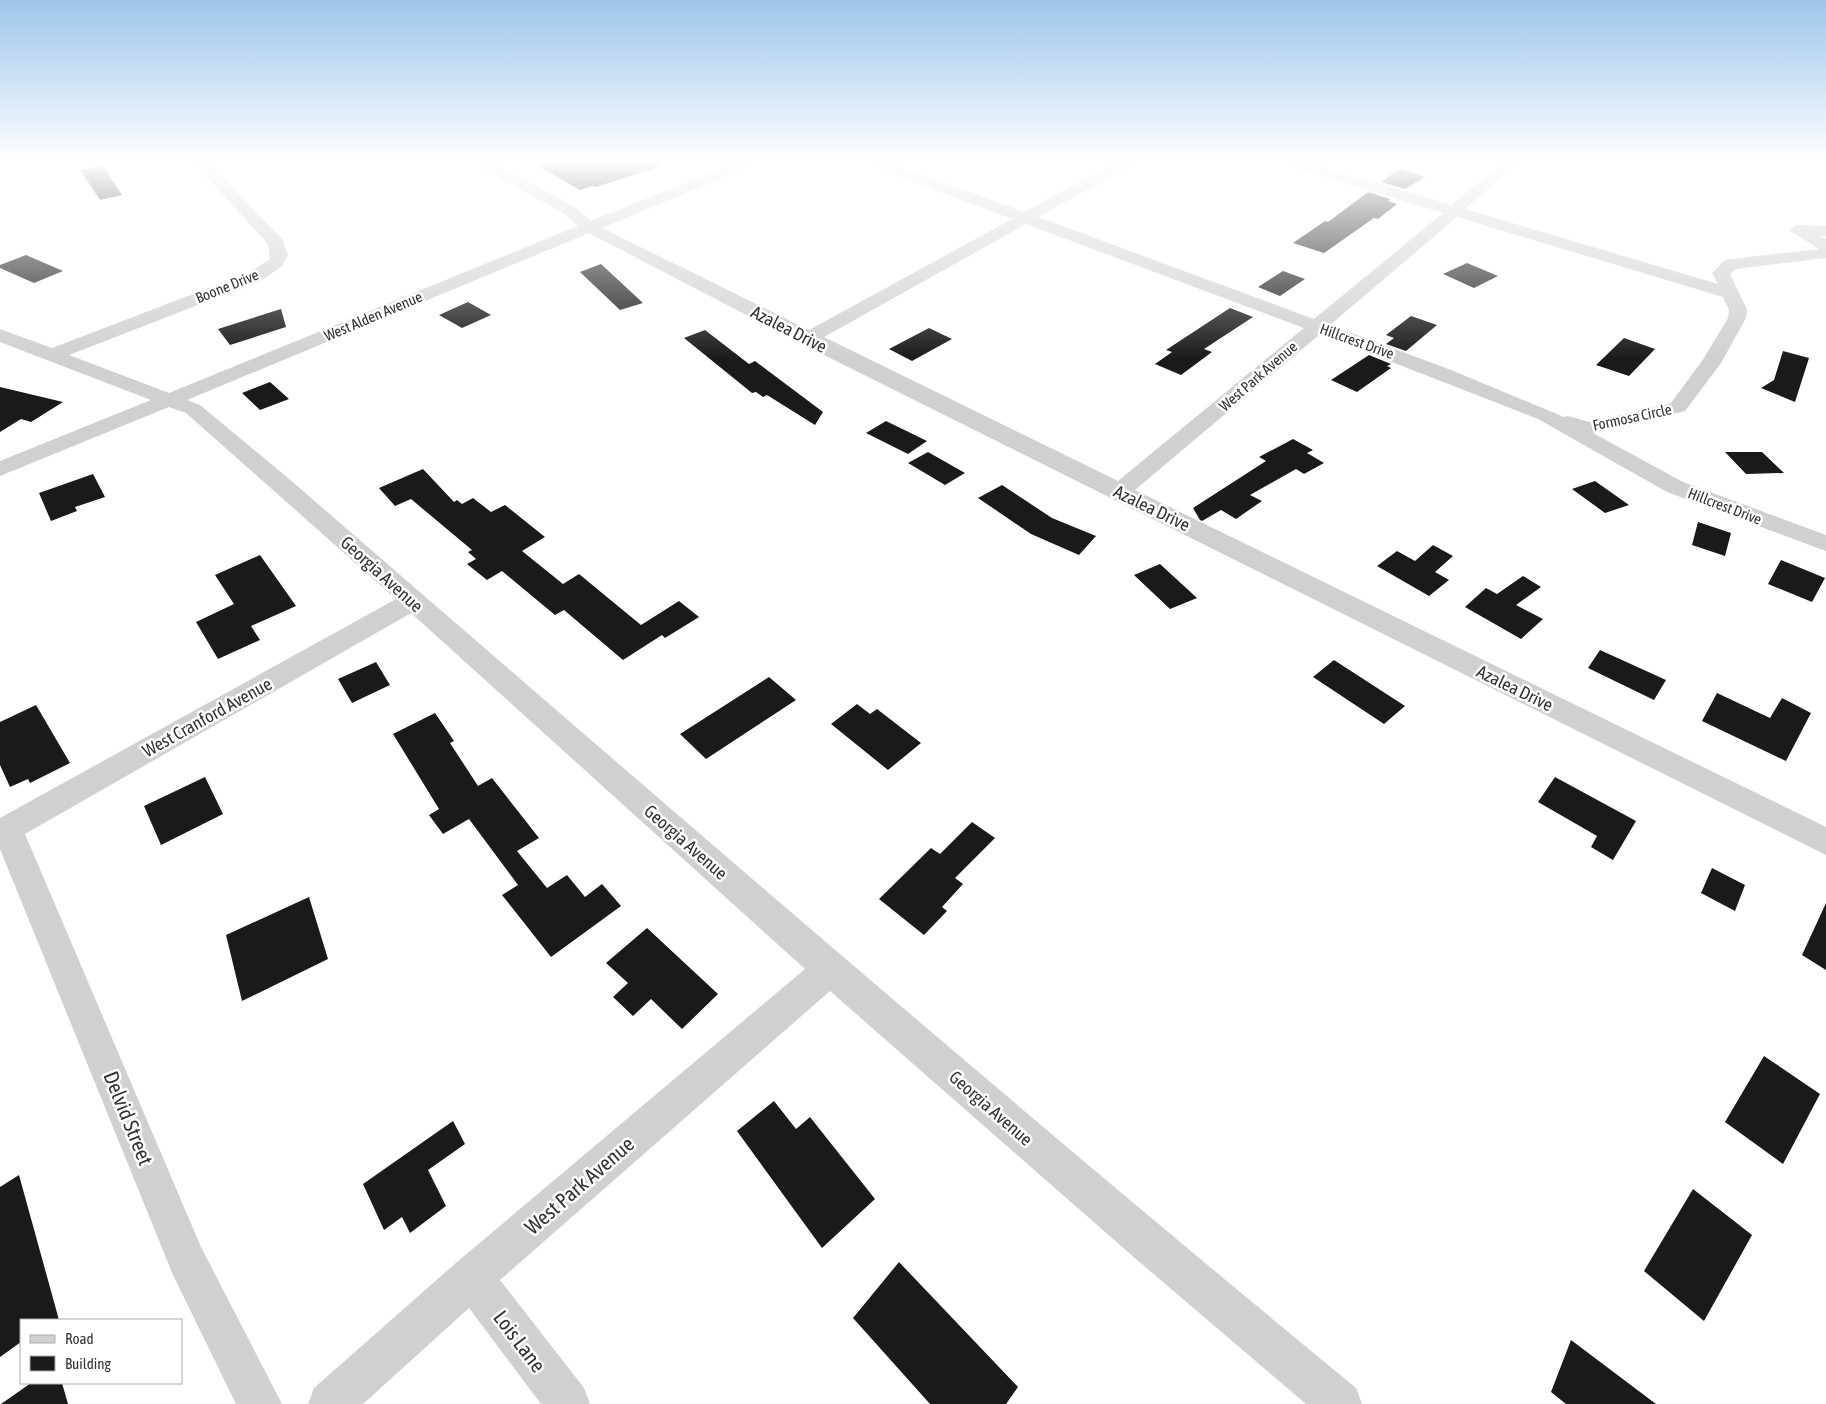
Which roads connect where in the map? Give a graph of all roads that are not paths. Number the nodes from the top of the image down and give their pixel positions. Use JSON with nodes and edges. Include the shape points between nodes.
{"nodes":[{"id":1,"x":265,"y":229,"type":"edge"},
{"id":2,"x":588,"y":229,"type":"edge"},
{"id":3,"x":590,"y":229,"type":"edge"},
{"id":4,"x":1007,"y":229,"type":"edge"},
{"id":5,"x":1053,"y":229,"type":"edge"},
{"id":6,"x":1434,"y":229,"type":"edge"},
{"id":7,"x":1510,"y":229,"type":"edge"},
{"id":8,"x":1826,"y":232,"type":"edge"},
{"id":9,"x":1826,"y":246,"type":"edge"},
{"id":10,"x":1826,"y":253,"type":"edge"},
{"id":11,"x":1731,"y":294,"type":"junction"},
{"id":12,"x":1316,"y":326,"type":"junction"},
{"id":13,"x":0,"y":336,"type":"edge"},
{"id":14,"x":807,"y":339,"type":"junction"},
{"id":15,"x":52,"y":355,"type":"junction"},
{"id":16,"x":169,"y":399,"type":"junction"},
{"id":17,"x":1545,"y":415,"type":"junction"},
{"id":18,"x":0,"y":469,"type":"edge"},
{"id":19,"x":1118,"y":492,"type":"junction"},
{"id":20,"x":1826,"y":543,"type":"edge"},
{"id":21,"x":413,"y":601,"type":"junction"},
{"id":22,"x":3,"y":831,"type":"edge"},
{"id":23,"x":1826,"y":842,"type":"edge"},
{"id":24,"x":830,"y":969,"type":"junction"},
{"id":25,"x":472,"y":1277,"type":"junction"},
{"id":26,"x":260,"y":1404,"type":"edge"},
{"id":27,"x":330,"y":1404,"type":"edge"},
{"id":28,"x":568,"y":1404,"type":"edge"},
{"id":29,"x":1340,"y":1404,"type":"edge"}],
"edges":[{"from":1,"to":15,"type":"street","name":"Boone Drive","via":[[282,252],[281,258],[254,277]]},
{"from":2,"to":16,"type":"street","name":"West Alden Avenue"},
{"from":3,"to":14,"type":"street","name":"Azalea Drive"},
{"from":4,"to":14,"type":"street"},
{"from":5,"to":12,"type":"street","name":"Hillcrest Drive"},
{"from":6,"to":12,"type":"street","name":"West Park Avenue"},
{"from":7,"to":11,"type":"street"},
{"from":8,"to":9,"type":"street","via":[[1797,230]]},
{"from":10,"to":11,"type":"street","name":"Formosa Circle","via":[[1731,264],[1721,273]]},
{"from":11,"to":17,"type":"street","name":"Formosa Circle","via":[[1738,310],[1737,318],[1711,363],[1678,407],[1589,428]]},
{"from":12,"to":17,"type":"street","name":"Hillcrest Drive"},
{"from":12,"to":19,"type":"street","name":"West Park Avenue"},
{"from":13,"to":15,"type":"street","name":"Georgia Avenue"},
{"from":14,"to":19,"type":"street","name":"Azalea Drive"},
{"from":15,"to":16,"type":"street","name":"Georgia Avenue"},
{"from":16,"to":18,"type":"street","name":"West Alden Avenue"},
{"from":16,"to":21,"type":"street","name":"Georgia Avenue","via":[[193,409]]},
{"from":17,"to":20,"type":"street","name":"Hillcrest Drive","via":[[1675,487]]},
{"from":19,"to":23,"type":"street","name":"Azalea Drive"},
{"from":21,"to":22,"type":"street","name":"West Cranford Avenue"},
{"from":21,"to":24,"type":"street","name":"Georgia Avenue"},
{"from":22,"to":26,"type":"street","name":"Delvid Street","via":[[79,997],[187,1261]]},
{"from":24,"to":25,"type":"street","name":"West Park Avenue"},
{"from":24,"to":29,"type":"street","name":"Georgia Avenue"},
{"from":25,"to":27,"type":"street","name":"West Park Avenue"},
{"from":25,"to":28,"type":"street","name":"Lois Lane"}]}
